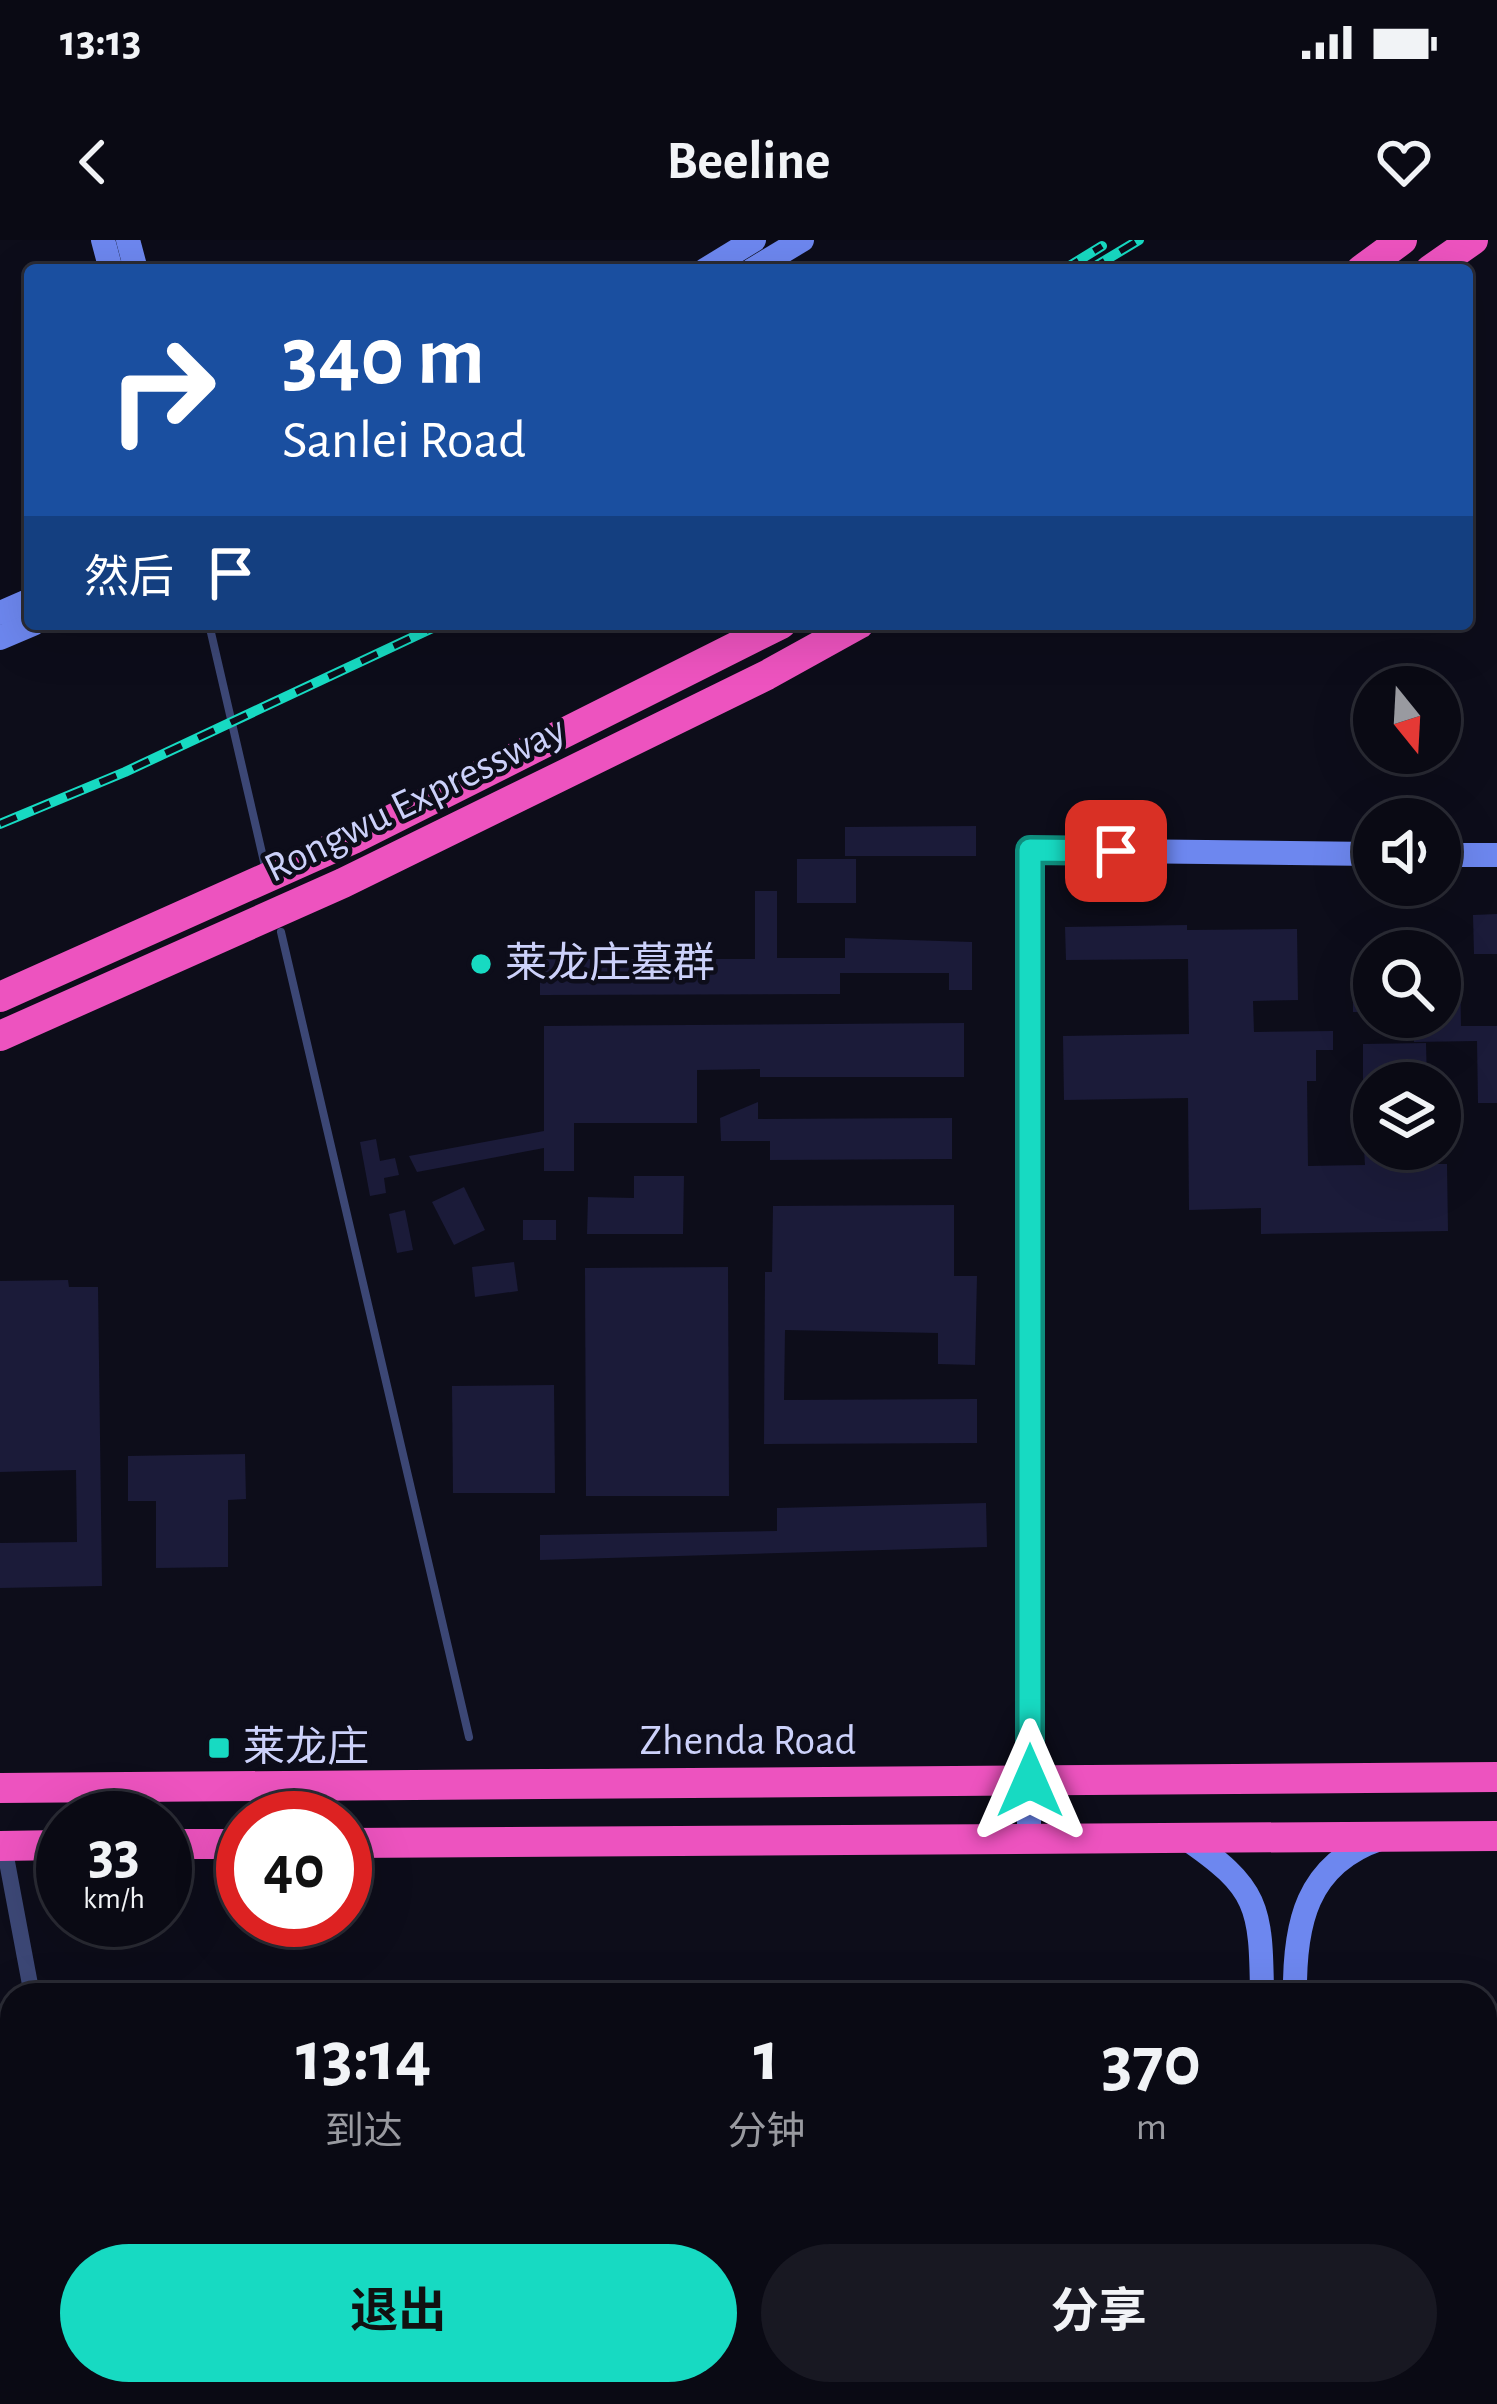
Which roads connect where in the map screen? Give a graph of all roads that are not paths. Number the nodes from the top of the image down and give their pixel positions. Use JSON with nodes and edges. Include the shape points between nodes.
{"nodes":[{"id":1,"x":754,"y":240,"type":"edge"},
{"id":2,"x":802,"y":240,"type":"edge"},
{"id":3,"x":1402,"y":240,"type":"edge"},
{"id":4,"x":1473,"y":240,"type":"edge"},
{"id":5,"x":715,"y":264,"type":"edge"},
{"id":6,"x":762,"y":264,"type":"edge"},
{"id":7,"x":1369,"y":264,"type":"edge"},
{"id":8,"x":1439,"y":264,"type":"edge"},
{"id":9,"x":210,"y":630,"type":"edge"},
{"id":10,"x":769,"y":630,"type":"edge"},
{"id":11,"x":848,"y":630,"type":"edge"},
{"id":12,"x":1353,"y":854,"type":"edge"},
{"id":13,"x":1461,"y":855,"type":"edge"},
{"id":14,"x":1497,"y":855,"type":"edge"},
{"id":15,"x":265,"y":866,"type":"dead end"},
{"id":16,"x":280,"y":932,"type":"dead end"},
{"id":17,"x":0,"y":997,"type":"edge"},
{"id":18,"x":0,"y":1036,"type":"edge"},
{"id":19,"x":469,"y":1737,"type":"dead end"},
{"id":20,"x":1497,"y":1777,"type":"edge"},
{"id":21,"x":1030,"y":1781,"type":"junction"},
{"id":22,"x":0,"y":1788,"type":"edge"},
{"id":23,"x":1182,"y":1835,"type":"junction"},
{"id":24,"x":1497,"y":1836,"type":"edge"},
{"id":25,"x":1029,"y":1837,"type":"junction"},
{"id":26,"x":1386,"y":1837,"type":"junction"},
{"id":27,"x":372,"y":1843,"type":"edge"},
{"id":28,"x":36,"y":1845,"type":"edge"},
{"id":29,"x":2,"y":1846,"type":"edge"},
{"id":30,"x":30,"y":1983,"type":"edge"},
{"id":31,"x":1261,"y":1983,"type":"edge"},
{"id":32,"x":1295,"y":1983,"type":"edge"}],
"edges":[{"from":1,"to":5,"type":"street"},
{"from":2,"to":6,"type":"street"},
{"from":3,"to":7,"type":"highway"},
{"from":4,"to":8,"type":"highway"},
{"from":9,"to":15,"type":"lane"},
{"from":10,"to":17,"type":"highway","name":"Rongwu Expressway","via":[[353,839]]},
{"from":11,"to":18,"type":"highway","name":"Rongwu Expressway","via":[[343,883]]},
{"from":12,"to":21,"type":"street","via":[[1030,850]]},
{"from":13,"to":14,"type":"street"},
{"from":16,"to":19,"type":"lane"},
{"from":20,"to":21,"type":"highway","name":"Zhenda Road"},
{"from":21,"to":22,"type":"highway","name":"Zhenda Road"},
{"from":21,"to":25,"type":"street"},
{"from":23,"to":25,"type":"highway"},
{"from":23,"to":26,"type":"highway"},
{"from":23,"to":31,"type":"street","via":[[1238,1877],[1250,1897]]},
{"from":24,"to":26,"type":"highway"},
{"from":25,"to":27,"type":"highway"},
{"from":26,"to":32,"type":"street","via":[[1358,1846],[1315,1884],[1294,1944]]},
{"from":28,"to":29,"type":"highway"},
{"from":29,"to":30,"type":"street"}]}
